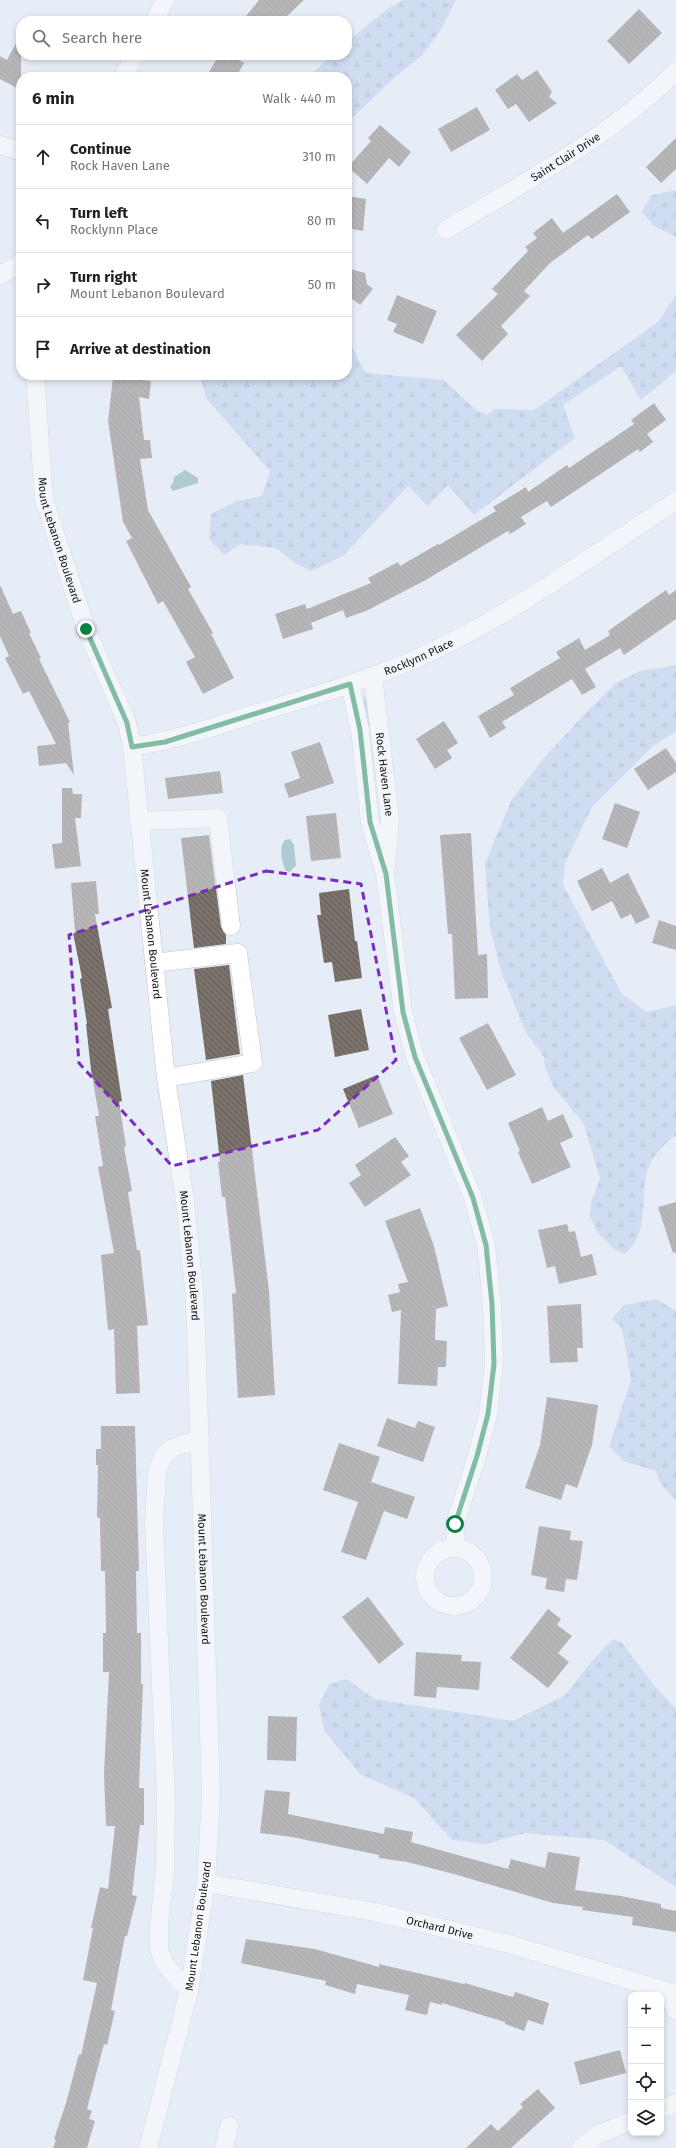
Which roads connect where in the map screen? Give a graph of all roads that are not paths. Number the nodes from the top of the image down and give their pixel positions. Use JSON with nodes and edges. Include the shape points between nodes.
{"nodes":[{"id":1,"x":165,"y":0,"type":"edge"},
{"id":2,"x":157,"y":16,"type":"edge"},
{"id":3,"x":132,"y":60,"type":"edge"},
{"id":4,"x":676,"y":71,"type":"edge"},
{"id":5,"x":126,"y":72,"type":"edge"},
{"id":6,"x":0,"y":145,"type":"edge"},
{"id":7,"x":16,"y":150,"type":"edge"},
{"id":8,"x":446,"y":230,"type":"dead end"},
{"id":9,"x":16,"y":266,"type":"edge"},
{"id":10,"x":0,"y":275,"type":"edge"},
{"id":11,"x":36,"y":380,"type":"edge"},
{"id":12,"x":676,"y":501,"type":"edge"},
{"id":13,"x":373,"y":676,"type":"junction"},
{"id":14,"x":350,"y":684,"type":"junction"},
{"id":15,"x":132,"y":747,"type":"junction"},
{"id":16,"x":386,"y":780,"type":"junction"},
{"id":17,"x":366,"y":782,"type":"junction"},
{"id":18,"x":139,"y":821,"type":"junction"},
{"id":19,"x":386,"y":874,"type":"junction"},
{"id":20,"x":231,"y":926,"type":"dead end"},
{"id":21,"x":154,"y":963,"type":"junction"},
{"id":22,"x":166,"y":1078,"type":"junction"},
{"id":23,"x":200,"y":1439,"type":"junction"},
{"id":24,"x":456,"y":1548,"type":"dead end"},
{"id":25,"x":206,"y":1883,"type":"junction"},
{"id":26,"x":189,"y":1991,"type":"junction"},
{"id":27,"x":672,"y":1993,"type":"edge"},
{"id":28,"x":676,"y":2011,"type":"edge"},
{"id":29,"x":676,"y":2103,"type":"edge"},
{"id":30,"x":664,"y":2108,"type":"edge"},
{"id":31,"x":628,"y":2122,"type":"edge"},
{"id":32,"x":229,"y":2126,"type":"dead end"},
{"id":33,"x":148,"y":2148,"type":"edge"},
{"id":34,"x":224,"y":2148,"type":"edge"},
{"id":35,"x":581,"y":2148,"type":"edge"}],
"edges":[{"from":1,"to":2,"type":"street"},
{"from":3,"to":5,"type":"street"},
{"from":4,"to":8,"type":"street","name":"Saint Clair Drive","via":[[645,100],[612,125]]},
{"from":6,"to":7,"type":"street"},
{"from":9,"to":10,"type":"street"},
{"from":11,"to":15,"type":"street","name":"Mount Lebanon Boulevard","via":[[44,499],[86,629],[127,723]]},
{"from":12,"to":13,"type":"street","name":"Rocklynn Place","via":[[503,613],[410,662]]},
{"from":13,"to":14,"type":"street","name":"Rocklynn Place"},
{"from":13,"to":16,"type":"street","name":"Rock Haven Lane"},
{"from":14,"to":15,"type":"street","name":"Rocklynn Place","via":[[165,742]]},
{"from":14,"to":17,"type":"street","name":"Rock Haven Lane","via":[[360,730]]},
{"from":15,"to":18,"type":"street","name":"Mount Lebanon Boulevard"},
{"from":16,"to":17,"type":"street"},
{"from":16,"to":19,"type":"street","name":"Rock Haven Lane","via":[[390,819]]},
{"from":17,"to":19,"type":"street","name":"Rock Haven Lane","via":[[370,822]]},
{"from":18,"to":20,"type":"street","via":[[218,818]]},
{"from":18,"to":21,"type":"street","name":"Mount Lebanon Boulevard"},
{"from":19,"to":24,"type":"street","name":"Rock Haven Lane","via":[[403,1012],[415,1057],[473,1198],[486,1245],[492,1304],[494,1364],[488,1414],[455,1524]]},
{"from":21,"to":22,"type":"street","name":"Mount Lebanon Boulevard"},
{"from":21,"to":22,"type":"street","via":[[238,953],[253,1063]]},
{"from":22,"to":23,"type":"street","name":"Mount Lebanon Boulevard","via":[[185,1201],[195,1300]]},
{"from":23,"to":25,"type":"street","name":"Mount Lebanon Boulevard","via":[[211,1795]]},
{"from":23,"to":26,"type":"street","via":[[174,1447],[163,1456],[157,1472],[154,1523],[166,1801],[165,1870],[159,1949],[164,1962]]},
{"from":25,"to":26,"type":"street","name":"Mount Lebanon Boulevard"},
{"from":25,"to":27,"type":"street","name":"Orchard Drive","via":[[375,1912],[509,1944]]},
{"from":26,"to":33,"type":"street","name":"Mount Lebanon Boulevard"},
{"from":27,"to":28,"type":"street","name":"Orchard Drive"},
{"from":29,"to":30,"type":"street"},
{"from":31,"to":35,"type":"street","via":[[597,2135]]},
{"from":32,"to":34,"type":"street"}]}
